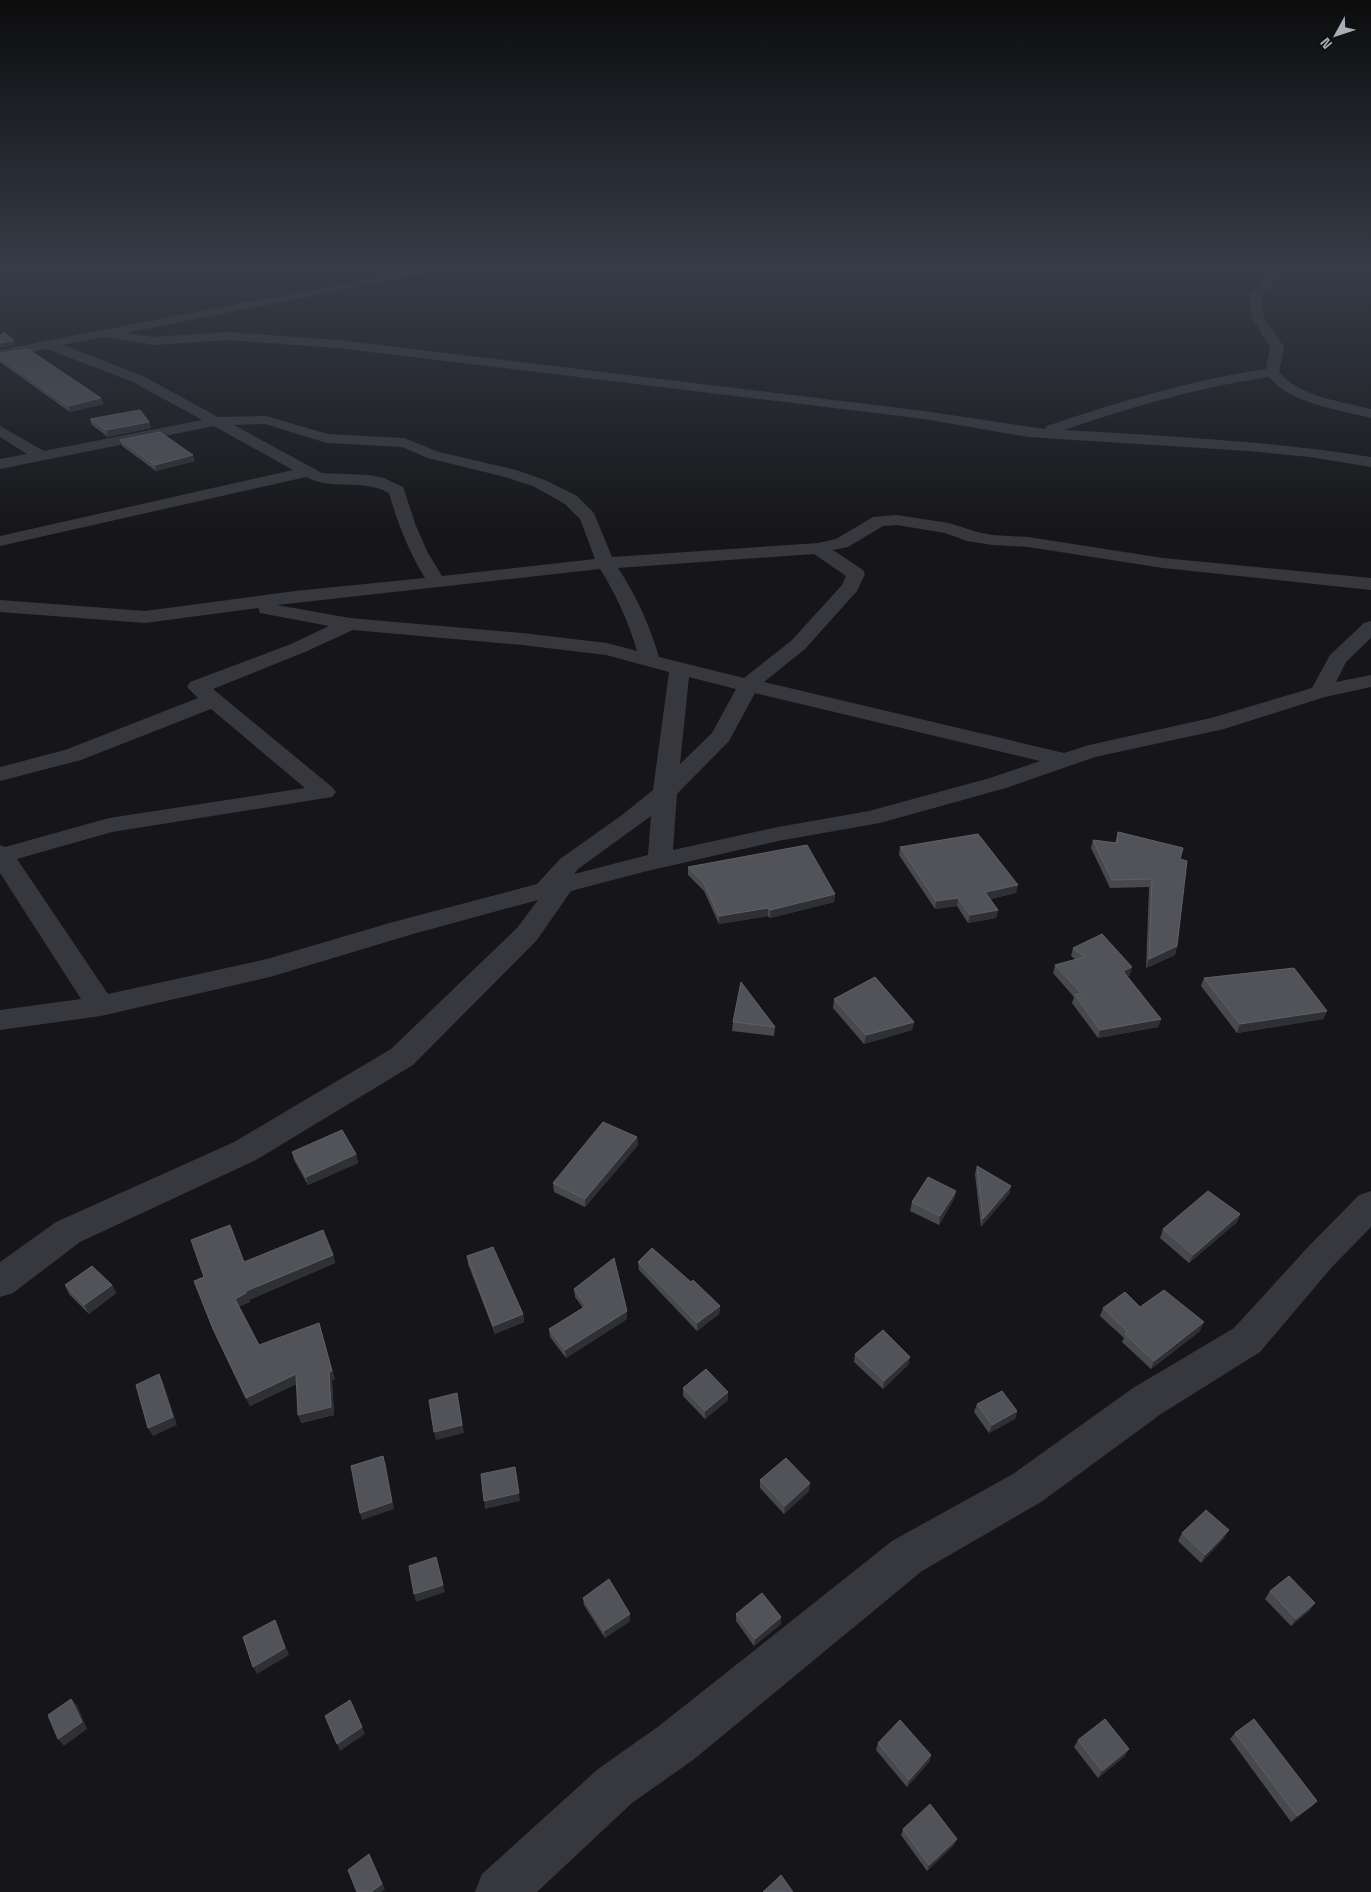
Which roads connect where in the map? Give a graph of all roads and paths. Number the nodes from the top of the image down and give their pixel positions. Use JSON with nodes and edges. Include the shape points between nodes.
{"nodes":[{"id":1,"x":82,"y":357,"type":"edge"},
{"id":2,"x":448,"y":357,"type":"edge"},
{"id":3,"x":1275,"y":357,"type":"edge"},
{"id":4,"x":1272,"y":372,"type":"junction"},
{"id":5,"x":1100,"y":414,"type":"junction"},
{"id":6,"x":1371,"y":414,"type":"edge"},
{"id":7,"x":1045,"y":418,"type":"dead end"},
{"id":8,"x":217,"y":421,"type":"junction"},
{"id":9,"x":1028,"y":425,"type":"junction"},
{"id":10,"x":0,"y":430,"type":"edge"},
{"id":11,"x":309,"y":444,"type":"junction"},
{"id":12,"x":42,"y":456,"type":"junction"},
{"id":13,"x":1371,"y":462,"type":"edge"},
{"id":14,"x":0,"y":464,"type":"edge"},
{"id":15,"x":300,"y":469,"type":"junction"},
{"id":16,"x":0,"y":541,"type":"edge"},
{"id":17,"x":818,"y":548,"type":"junction"},
{"id":18,"x":605,"y":562,"type":"junction"},
{"id":19,"x":437,"y":582,"type":"junction"},
{"id":20,"x":1371,"y":584,"type":"edge"},
{"id":21,"x":240,"y":604,"type":"junction"},
{"id":22,"x":0,"y":606,"type":"edge"},
{"id":23,"x":350,"y":624,"type":"junction"},
{"id":24,"x":1371,"y":627,"type":"edge"},
{"id":25,"x":650,"y":660,"type":"junction"},
{"id":26,"x":680,"y":669,"type":"junction"},
{"id":27,"x":1371,"y":682,"type":"edge"},
{"id":28,"x":749,"y":684,"type":"junction"},
{"id":29,"x":1320,"y":692,"type":"junction"},
{"id":30,"x":213,"y":700,"type":"junction"},
{"id":31,"x":1065,"y":760,"type":"junction"},
{"id":32,"x":0,"y":774,"type":"edge"},
{"id":33,"x":664,"y":792,"type":"junction"},
{"id":34,"x":0,"y":855,"type":"edge"},
{"id":35,"x":660,"y":861,"type":"junction"},
{"id":36,"x":552,"y":890,"type":"junction"},
{"id":37,"x":101,"y":1006,"type":"junction"},
{"id":38,"x":0,"y":1020,"type":"edge"},
{"id":39,"x":1371,"y":1205,"type":"edge"},
{"id":40,"x":0,"y":1282,"type":"edge"},
{"id":41,"x":500,"y":1892,"type":"edge"}],
"edges":[{"from":1,"to":8,"type":"street","via":[[138,379]]},
{"from":2,"to":9,"type":"street"},
{"from":3,"to":4,"type":"street"},
{"from":4,"to":5,"type":"street","via":[[1220,380]]},
{"from":4,"to":6,"type":"street","via":[[1282,384],[1303,395]]},
{"from":5,"to":7,"type":"street"},
{"from":5,"to":9,"type":"street","via":[[1062,427]]},
{"from":8,"to":11,"type":"street","via":[[266,420]]},
{"from":8,"to":12,"type":"street"},
{"from":8,"to":15,"type":"street"},
{"from":9,"to":13,"type":"street","via":[[1310,452]]},
{"from":10,"to":12,"type":"street"},
{"from":11,"to":15,"type":"street"},
{"from":11,"to":18,"type":"street","via":[[350,440],[404,443],[434,455],[539,483],[571,500],[588,517]]},
{"from":12,"to":14,"type":"street"},
{"from":15,"to":16,"type":"street"},
{"from":15,"to":19,"type":"street","via":[[318,477],[337,480],[385,482],[397,490],[407,526]]},
{"from":17,"to":18,"type":"street"},
{"from":17,"to":20,"type":"street","via":[[842,543],[880,521],[897,520],[949,528],[992,540],[1028,542],[1162,563]]},
{"from":17,"to":28,"type":"street","via":[[856,574],[850,587],[798,646]]},
{"from":18,"to":19,"type":"street"},
{"from":18,"to":25,"type":"street","via":[[642,632]]},
{"from":19,"to":21,"type":"street"},
{"from":21,"to":22,"type":"street","via":[[145,618]]},
{"from":21,"to":23,"type":"street"},
{"from":23,"to":25,"type":"street","via":[[607,649]]},
{"from":23,"to":30,"type":"street","via":[[198,687]]},
{"from":24,"to":29,"type":"street","via":[[1337,660]]},
{"from":25,"to":26,"type":"street"},
{"from":26,"to":28,"type":"street"},
{"from":26,"to":33,"type":"street"},
{"from":27,"to":29,"type":"street"},
{"from":28,"to":31,"type":"street"},
{"from":28,"to":33,"type":"street","via":[[722,736]]},
{"from":29,"to":31,"type":"street","via":[[1216,724]]},
{"from":30,"to":32,"type":"street","via":[[73,755]]},
{"from":30,"to":34,"type":"street","via":[[324,792],[109,825]]},
{"from":31,"to":35,"type":"street","via":[[998,783],[870,818],[778,834]]},
{"from":33,"to":35,"type":"street"},
{"from":33,"to":36,"type":"street","via":[[569,864]]},
{"from":34,"to":37,"type":"street"},
{"from":35,"to":36,"type":"street"},
{"from":36,"to":37,"type":"street","via":[[403,928],[270,968]]},
{"from":36,"to":40,"type":"street","via":[[528,934],[402,1056],[245,1151],[68,1232]]},
{"from":37,"to":38,"type":"street"},
{"from":39,"to":41,"type":"street","via":[[1247,1340],[1147,1401],[1027,1488],[907,1556],[676,1743],[615,1786]]}]}
